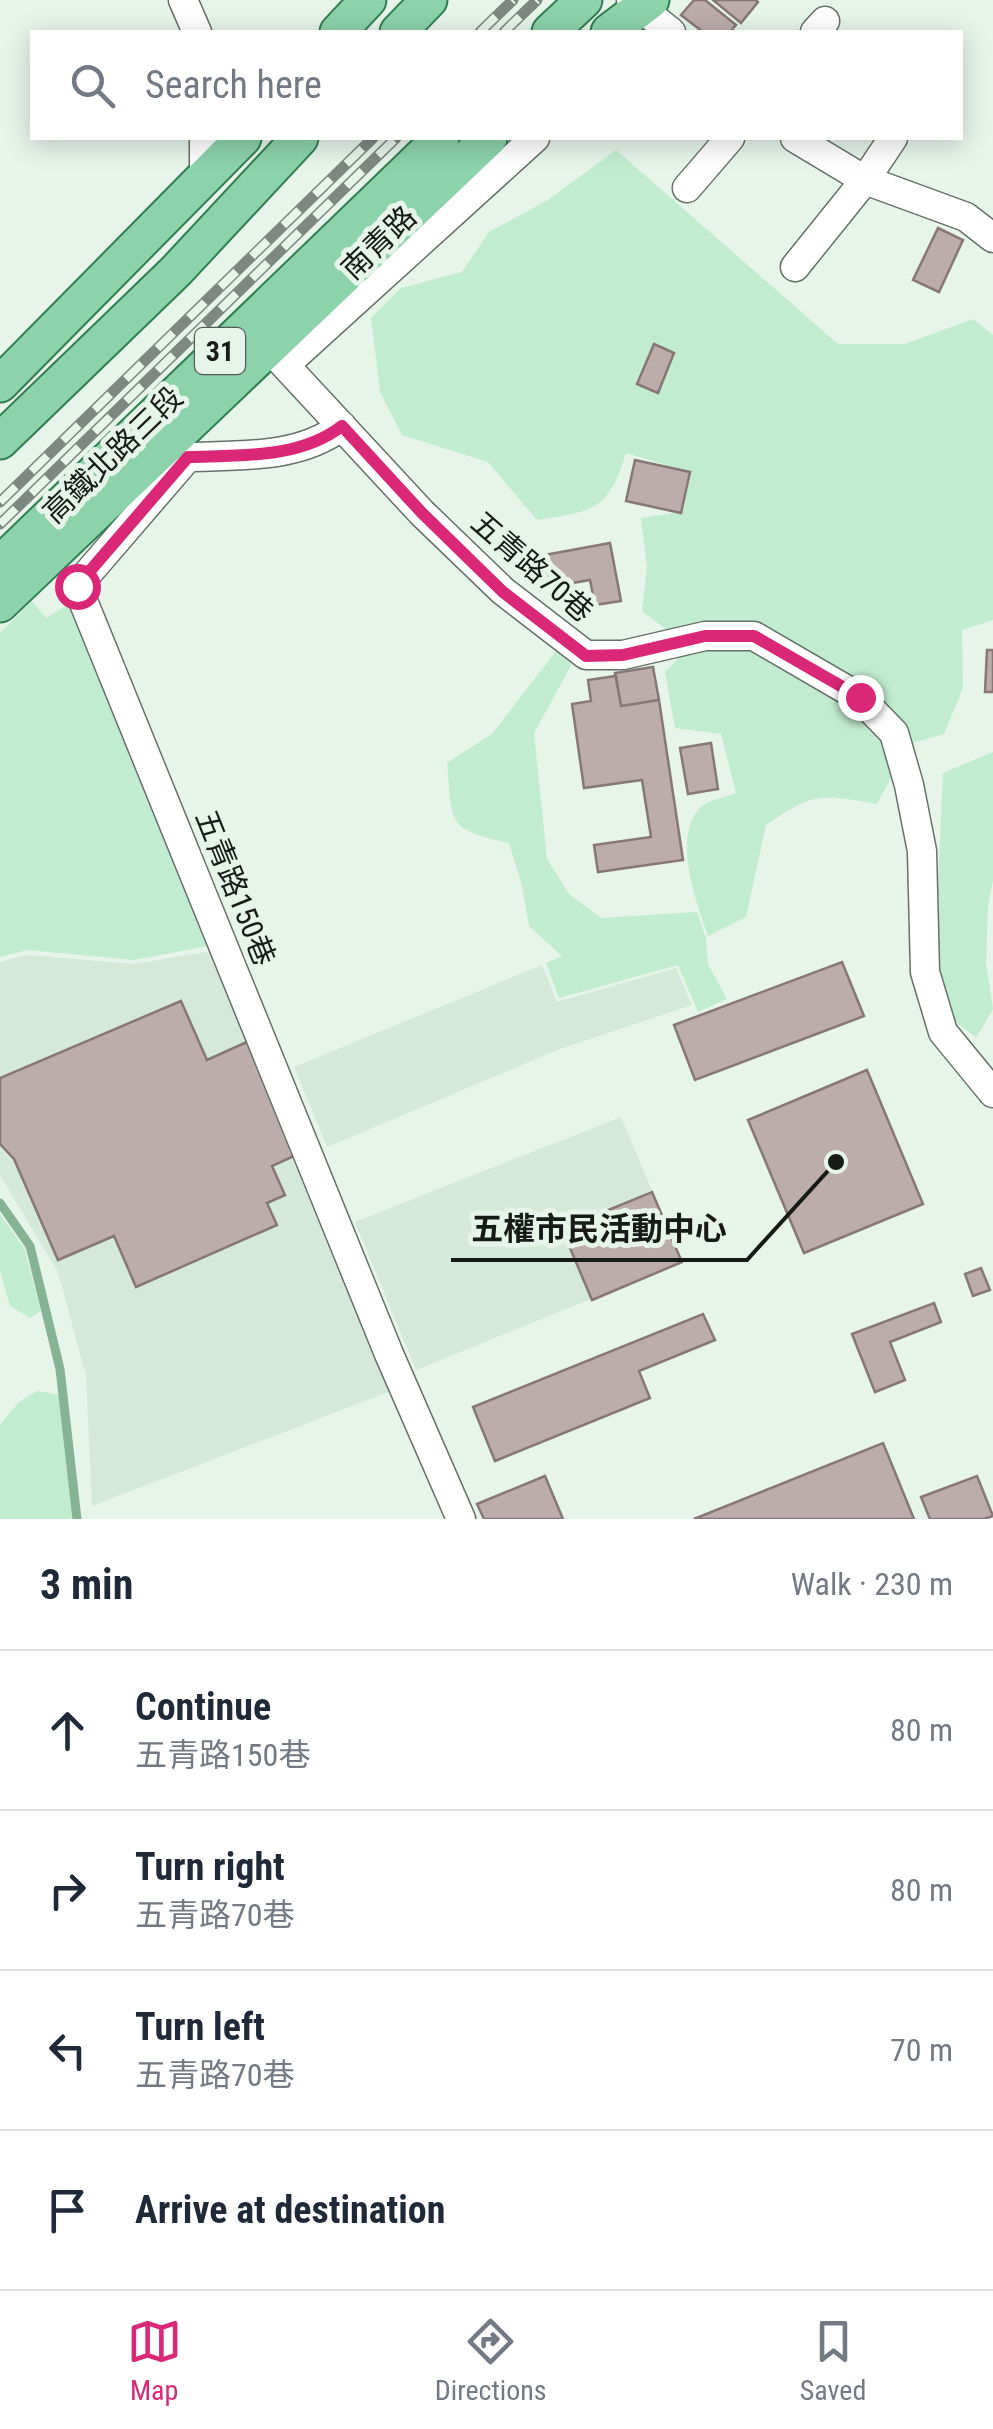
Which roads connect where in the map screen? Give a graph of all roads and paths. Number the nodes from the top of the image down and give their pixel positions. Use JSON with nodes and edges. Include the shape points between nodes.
{"nodes":[{"id":1,"x":183,"y":0,"type":"edge"},
{"id":2,"x":368,"y":0,"type":"edge"},
{"id":3,"x":429,"y":0,"type":"edge"},
{"id":4,"x":584,"y":0,"type":"edge"},
{"id":5,"x":595,"y":0,"type":"edge"},
{"id":6,"x":641,"y":10,"type":"edge"},
{"id":7,"x":196,"y":30,"type":"edge"},
{"id":8,"x":340,"y":30,"type":"edge"},
{"id":9,"x":400,"y":30,"type":"edge"},
{"id":10,"x":552,"y":30,"type":"edge"},
{"id":11,"x":593,"y":30,"type":"edge"},
{"id":12,"x":612,"y":30,"type":"edge"},
{"id":13,"x":668,"y":30,"type":"edge"},
{"id":14,"x":204,"y":140,"type":"edge"},
{"id":15,"x":240,"y":140,"type":"edge"},
{"id":16,"x":298,"y":140,"type":"edge"},
{"id":17,"x":439,"y":140,"type":"edge"},
{"id":18,"x":487,"y":140,"type":"edge"},
{"id":19,"x":532,"y":140,"type":"edge"},
{"id":20,"x":728,"y":140,"type":"edge"},
{"id":21,"x":798,"y":140,"type":"edge"},
{"id":22,"x":893,"y":140,"type":"edge"},
{"id":23,"x":204,"y":180,"type":"junction"},
{"id":24,"x":866,"y":180,"type":"junction"},
{"id":25,"x":687,"y":188,"type":"dead end"},
{"id":26,"x":993,"y":238,"type":"edge"},
{"id":27,"x":795,"y":266,"type":"dead end"},
{"id":28,"x":277,"y":357,"type":"junction"},
{"id":29,"x":0,"y":384,"type":"edge"},
{"id":30,"x":342,"y":426,"type":"junction"},
{"id":31,"x":0,"y":441,"type":"edge"},
{"id":32,"x":58,"y":546,"type":"junction"},
{"id":33,"x":0,"y":564,"type":"edge"},
{"id":34,"x":77,"y":586,"type":"junction"},
{"id":35,"x":0,"y":604,"type":"edge"},
{"id":36,"x":993,"y":1092,"type":"edge"},
{"id":37,"x":461,"y":1519,"type":"edge"}],
"edges":[{"from":1,"to":7,"type":"street"},
{"from":2,"to":8,"type":"main road"},
{"from":3,"to":9,"type":"main road"},
{"from":4,"to":10,"type":"main road"},
{"from":5,"to":11,"type":"main road"},
{"from":6,"to":12,"type":"main road"},
{"from":6,"to":13,"type":"street"},
{"from":14,"to":23,"type":"street"},
{"from":15,"to":23,"type":"main road"},
{"from":16,"to":31,"type":"main road"},
{"from":17,"to":33,"type":"main road","name":"高鐵北路三段","number":"31"},
{"from":18,"to":28,"type":"main road","name":"南青路"},
{"from":19,"to":28,"type":"street"},
{"from":20,"to":25,"type":"street"},
{"from":21,"to":24,"type":"street"},
{"from":22,"to":24,"type":"street"},
{"from":23,"to":29,"type":"main road"},
{"from":24,"to":26,"type":"street","via":[[966,216]]},
{"from":24,"to":27,"type":"street"},
{"from":28,"to":30,"type":"street","name":"五青路70巷"},
{"from":28,"to":32,"type":"main road","name":"高鐵北路三段"},
{"from":30,"to":34,"type":"street","via":[[322,441],[268,454],[188,457]]},
{"from":30,"to":36,"type":"street","name":"五青路70巷","via":[[503,592],[586,656],[623,655],[705,636],[754,636],[860,697],[894,734],[909,785],[922,852],[925,972],[943,1032]]},
{"from":32,"to":34,"type":"street","name":"五青路150巷"},
{"from":32,"to":35,"type":"main road","name":"高鐵北路三段"},
{"from":34,"to":37,"type":"street","name":"五青路150巷"}]}
